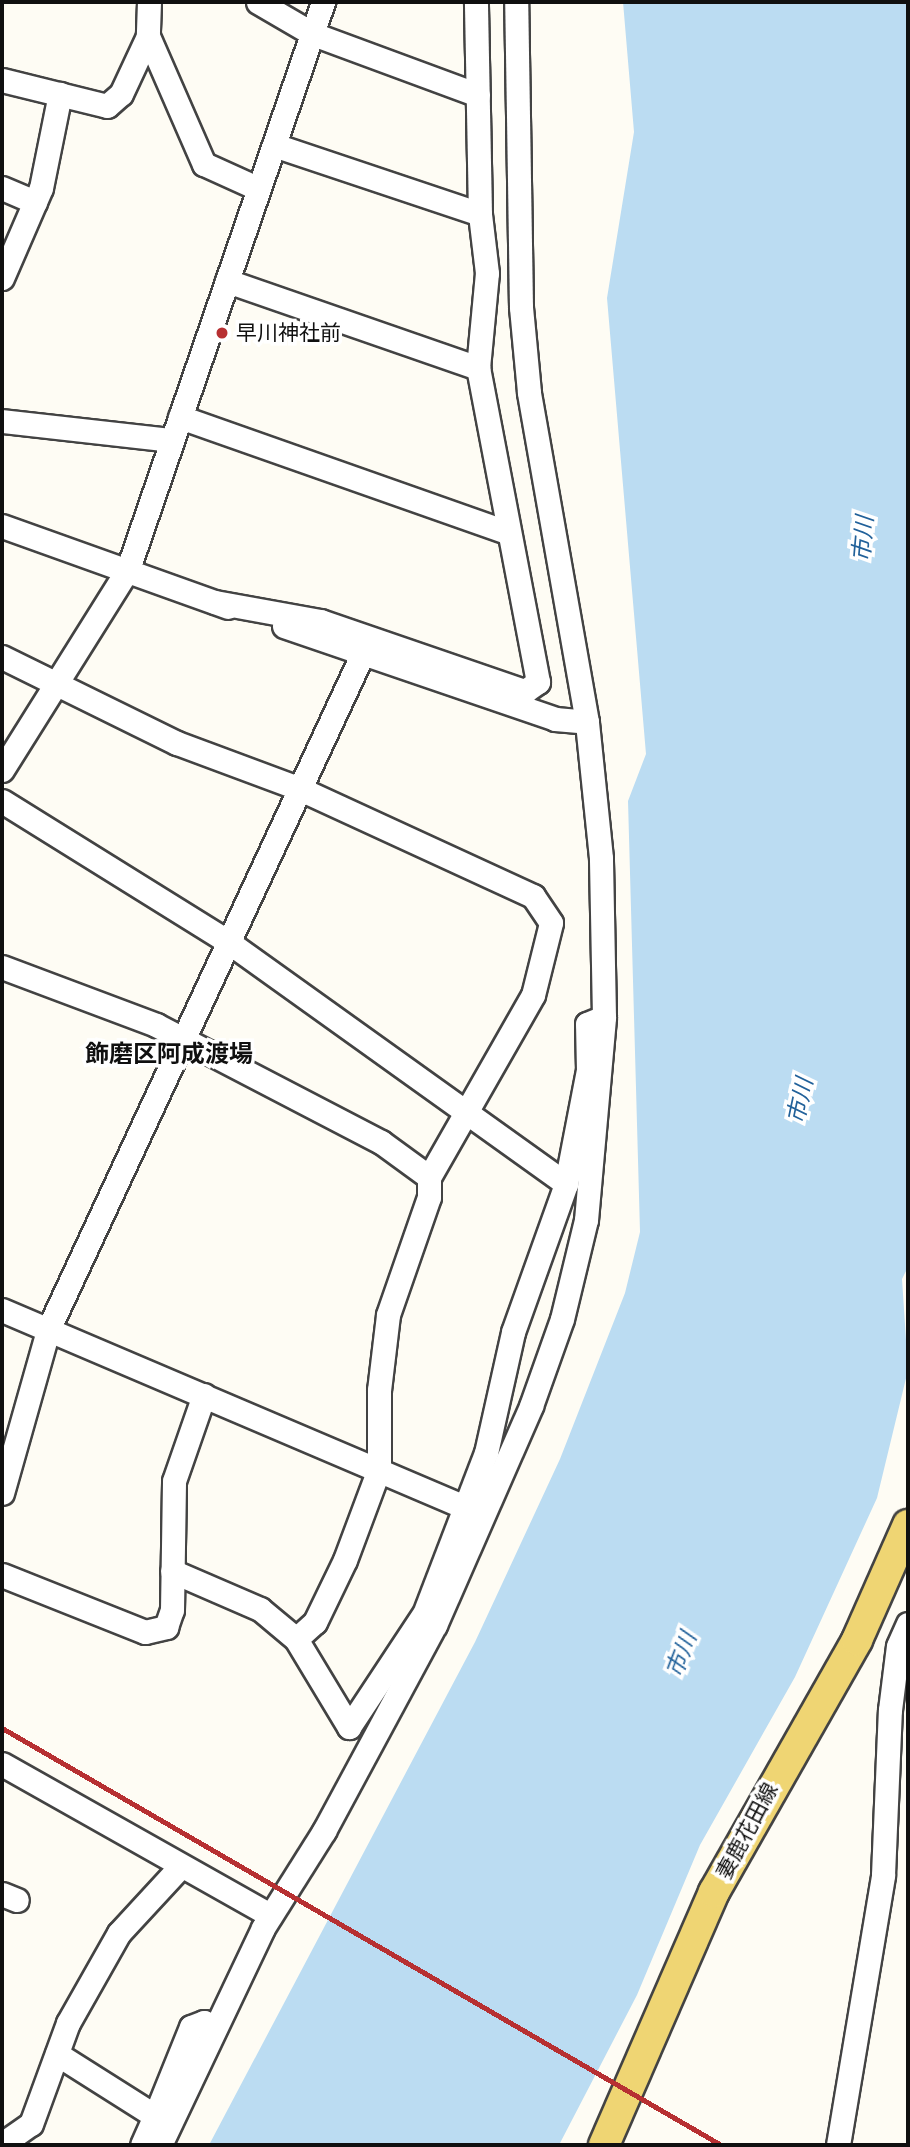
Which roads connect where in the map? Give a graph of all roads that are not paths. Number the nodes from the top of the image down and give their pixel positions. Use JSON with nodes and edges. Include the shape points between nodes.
{"nodes":[{"id":1,"x":149,"y":2,"type":"edge"},
{"id":2,"x":258,"y":2,"type":"edge"},
{"id":3,"x":324,"y":2,"type":"edge"},
{"id":4,"x":476,"y":2,"type":"edge"},
{"id":5,"x":516,"y":2,"type":"edge"},
{"id":6,"x":313,"y":34,"type":"junction"},
{"id":7,"x":148,"y":36,"type":"junction"},
{"id":8,"x":2,"y":79,"type":"edge"},
{"id":9,"x":60,"y":94,"type":"junction"},
{"id":10,"x":478,"y":95,"type":"junction"},
{"id":11,"x":274,"y":145,"type":"junction"},
{"id":12,"x":2,"y":188,"type":"edge"},
{"id":13,"x":259,"y":189,"type":"junction"},
{"id":14,"x":35,"y":202,"type":"junction"},
{"id":15,"x":480,"y":214,"type":"junction"},
{"id":16,"x":2,"y":278,"type":"edge"},
{"id":17,"x":227,"y":281,"type":"junction"},
{"id":18,"x":478,"y":368,"type":"junction"},
{"id":19,"x":180,"y":418,"type":"junction"},
{"id":20,"x":2,"y":421,"type":"edge"},
{"id":21,"x":172,"y":440,"type":"junction"},
{"id":22,"x":2,"y":526,"type":"edge"},
{"id":23,"x":504,"y":531,"type":"junction"},
{"id":24,"x":128,"y":569,"type":"junction"},
{"id":25,"x":215,"y":602,"type":"junction"},
{"id":26,"x":363,"y":653,"type":"junction"},
{"id":27,"x":2,"y":657,"type":"edge"},
{"id":28,"x":57,"y":684,"type":"junction"},
{"id":29,"x":587,"y":722,"type":"junction"},
{"id":30,"x":2,"y":770,"type":"edge"},
{"id":31,"x":298,"y":788,"type":"junction"},
{"id":32,"x":2,"y":802,"type":"edge"},
{"id":33,"x":227,"y":941,"type":"junction"},
{"id":34,"x":2,"y":967,"type":"edge"},
{"id":35,"x":604,"y":1017,"type":"junction"},
{"id":36,"x":178,"y":1040,"type":"junction"},
{"id":37,"x":468,"y":1110,"type":"junction"},
{"id":38,"x":429,"y":1177,"type":"junction"},
{"id":39,"x":566,"y":1184,"type":"junction"},
{"id":40,"x":2,"y":1310,"type":"edge"},
{"id":41,"x":48,"y":1330,"type":"junction"},
{"id":42,"x":204,"y":1395,"type":"junction"},
{"id":43,"x":379,"y":1469,"type":"junction"},
{"id":44,"x":2,"y":1493,"type":"edge"},
{"id":45,"x":467,"y":1508,"type":"junction"},
{"id":46,"x":908,"y":1525,"type":"edge"},
{"id":47,"x":172,"y":1571,"type":"junction"},
{"id":48,"x":2,"y":1575,"type":"edge"},
{"id":49,"x":430,"y":1618,"type":"junction"},
{"id":50,"x":908,"y":1624,"type":"edge"},
{"id":51,"x":296,"y":1639,"type":"junction"},
{"id":52,"x":899,"y":1714,"type":"edge"},
{"id":53,"x":2,"y":1764,"type":"edge"},
{"id":54,"x":180,"y":1867,"type":"junction"},
{"id":55,"x":270,"y":1915,"type":"junction"},
{"id":56,"x":214,"y":2029,"type":"junction"},
{"id":57,"x":57,"y":2054,"type":"junction"},
{"id":58,"x":155,"y":2116,"type":"junction"},
{"id":59,"x":5,"y":2135,"type":"edge"},
{"id":60,"x":142,"y":2145,"type":"edge"},
{"id":61,"x":160,"y":2145,"type":"edge"},
{"id":62,"x":604,"y":2145,"type":"edge"},
{"id":63,"x":838,"y":2145,"type":"edge"}],
"edges":[{"from":1,"to":7,"type":"street"},
{"from":2,"to":6,"type":"street"},
{"from":3,"to":6,"type":"street"},
{"from":4,"to":10,"type":"street"},
{"from":5,"to":29,"type":"street","via":[[529,392]]},
{"from":6,"to":10,"type":"street"},
{"from":6,"to":11,"type":"street"},
{"from":7,"to":9,"type":"street","via":[[121,94],[107,106]]},
{"from":7,"to":13,"type":"street","via":[[204,164]]},
{"from":8,"to":9,"type":"street"},
{"from":9,"to":14,"type":"street"},
{"from":10,"to":15,"type":"street"},
{"from":11,"to":13,"type":"street"},
{"from":11,"to":15,"type":"street"},
{"from":12,"to":14,"type":"street"},
{"from":13,"to":17,"type":"street"},
{"from":14,"to":16,"type":"street"},
{"from":15,"to":18,"type":"street","via":[[487,273]]},
{"from":17,"to":18,"type":"street"},
{"from":17,"to":19,"type":"street"},
{"from":18,"to":23,"type":"street","via":[[488,396]]},
{"from":19,"to":21,"type":"street"},
{"from":19,"to":23,"type":"street"},
{"from":20,"to":21,"type":"street"},
{"from":21,"to":24,"type":"street"},
{"from":22,"to":24,"type":"street"},
{"from":23,"to":25,"type":"street","via":[[538,682],[525,691],[320,621]]},
{"from":24,"to":25,"type":"street"},
{"from":24,"to":28,"type":"street"},
{"from":25,"to":26,"type":"street"},
{"from":26,"to":29,"type":"street","via":[[555,719]]},
{"from":26,"to":31,"type":"street"},
{"from":27,"to":28,"type":"street"},
{"from":28,"to":30,"type":"street"},
{"from":28,"to":31,"type":"street","via":[[177,743]]},
{"from":29,"to":35,"type":"street","via":[[601,858]]},
{"from":31,"to":33,"type":"street"},
{"from":31,"to":37,"type":"street","via":[[533,895],[551,923],[533,995]]},
{"from":32,"to":33,"type":"street"},
{"from":33,"to":36,"type":"street"},
{"from":33,"to":37,"type":"street"},
{"from":34,"to":36,"type":"street"},
{"from":35,"to":39,"type":"street","via":[[587,1024],[583,1042],[588,1070]]},
{"from":35,"to":49,"type":"street","via":[[586,1220],[562,1319]]},
{"from":36,"to":38,"type":"street","via":[[381,1142]]},
{"from":36,"to":41,"type":"street"},
{"from":37,"to":38,"type":"street"},
{"from":37,"to":39,"type":"street"},
{"from":38,"to":43,"type":"street","via":[[429,1197],[388,1315]]},
{"from":39,"to":45,"type":"street","via":[[513,1332],[503,1397]]},
{"from":40,"to":41,"type":"street"},
{"from":41,"to":42,"type":"street"},
{"from":41,"to":44,"type":"street"},
{"from":42,"to":43,"type":"street"},
{"from":42,"to":47,"type":"street","via":[[174,1481]]},
{"from":43,"to":45,"type":"street"},
{"from":43,"to":51,"type":"street","via":[[345,1560],[315,1622]]},
{"from":45,"to":49,"type":"street"},
{"from":46,"to":62,"type":"main road","name":"妻鹿花田線","via":[[858,1640],[714,1892]]},
{"from":47,"to":48,"type":"street","via":[[166,1627],[145,1632]]},
{"from":47,"to":51,"type":"street","via":[[260,1609]]},
{"from":49,"to":51,"type":"street","via":[[349,1727]]},
{"from":49,"to":55,"type":"street","via":[[324,1831]]},
{"from":50,"to":52,"type":"street","via":[[898,1646]]},
{"from":52,"to":63,"type":"street","via":[[883,1875]]},
{"from":53,"to":54,"type":"street"},
{"from":54,"to":55,"type":"street"},
{"from":54,"to":57,"type":"street","via":[[119,1933]]},
{"from":55,"to":56,"type":"street"},
{"from":56,"to":58,"type":"street","via":[[204,2022],[191,2027]]},
{"from":56,"to":61,"type":"street"},
{"from":57,"to":58,"type":"street"},
{"from":57,"to":59,"type":"street","via":[[31,2124]]},
{"from":58,"to":60,"type":"street"}]}
